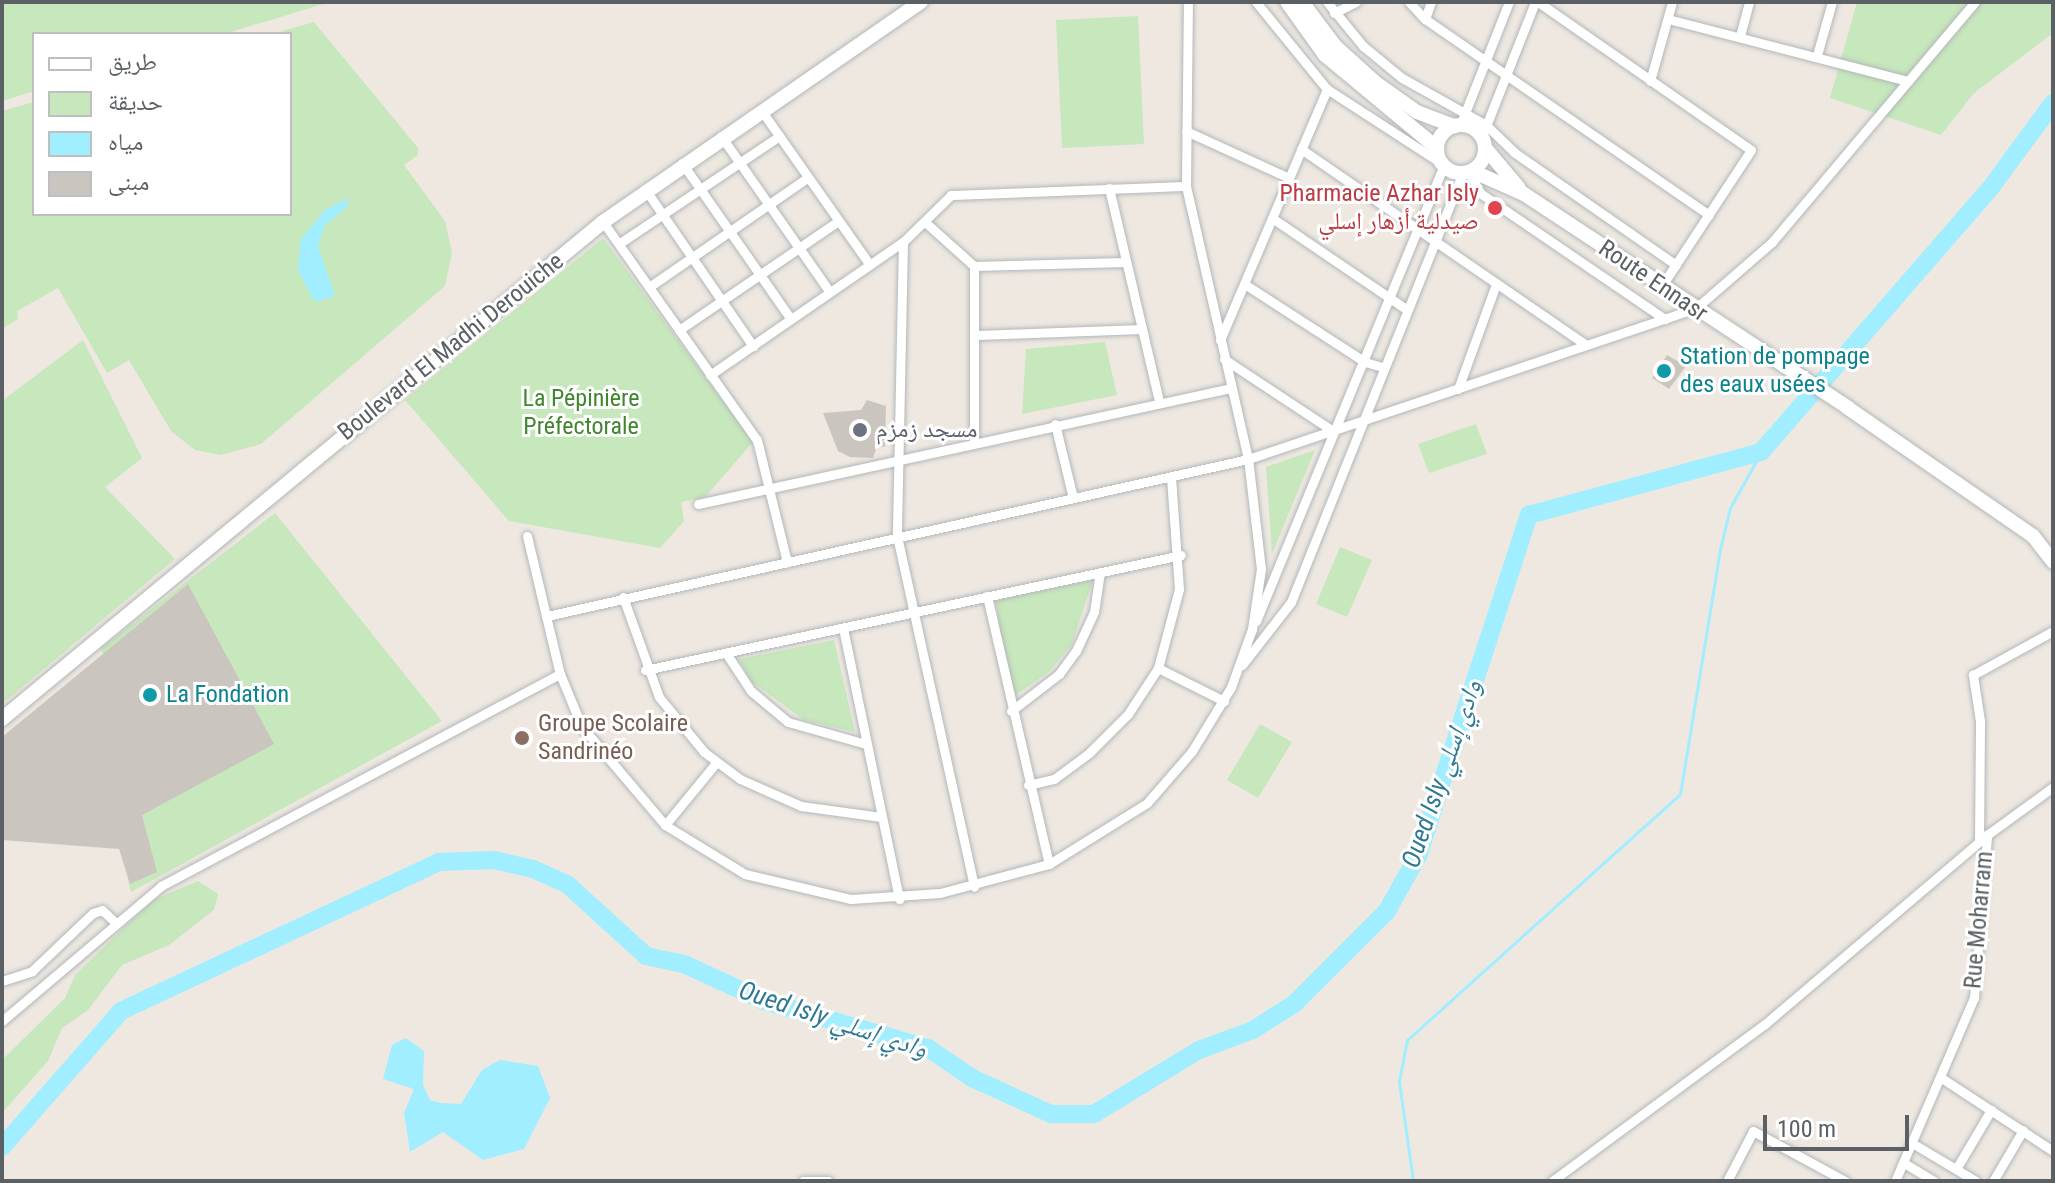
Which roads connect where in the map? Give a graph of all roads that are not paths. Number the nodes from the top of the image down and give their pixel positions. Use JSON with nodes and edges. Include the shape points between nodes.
{"nodes":[{"id":1,"x":921,"y":2,"type":"edge"},
{"id":2,"x":1188,"y":2,"type":"edge"},
{"id":3,"x":1256,"y":2,"type":"edge"},
{"id":4,"x":1287,"y":2,"type":"edge"},
{"id":5,"x":1302,"y":2,"type":"edge"},
{"id":6,"x":1327,"y":2,"type":"edge"},
{"id":7,"x":1356,"y":2,"type":"edge"},
{"id":8,"x":1409,"y":2,"type":"edge"},
{"id":9,"x":1431,"y":2,"type":"edge"},
{"id":10,"x":1509,"y":2,"type":"edge"},
{"id":11,"x":1536,"y":2,"type":"edge"},
{"id":12,"x":1749,"y":2,"type":"edge"},
{"id":13,"x":1832,"y":2,"type":"edge"},
{"id":14,"x":1975,"y":2,"type":"edge"},
{"id":15,"x":1671,"y":3,"type":"edge"},
{"id":16,"x":1334,"y":13,"type":"junction"},
{"id":17,"x":1425,"y":19,"type":"junction"},
{"id":18,"x":1668,"y":19,"type":"junction"},
{"id":19,"x":1740,"y":36,"type":"junction"},
{"id":20,"x":1817,"y":55,"type":"junction"},
{"id":21,"x":1486,"y":59,"type":"junction"},
{"id":22,"x":1506,"y":74,"type":"junction"},
{"id":23,"x":1650,"y":81,"type":"junction"},
{"id":24,"x":1908,"y":81,"type":"junction"},
{"id":25,"x":1327,"y":89,"type":"junction"},
{"id":26,"x":761,"y":110,"type":"junction"},
{"id":27,"x":1460,"y":120,"type":"junction"},
{"id":28,"x":1186,"y":131,"type":"junction"},
{"id":29,"x":721,"y":136,"type":"junction"},
{"id":30,"x":779,"y":136,"type":"junction"},
{"id":31,"x":1484,"y":136,"type":"junction"},
{"id":32,"x":1301,"y":149,"type":"junction"},
{"id":33,"x":1440,"y":159,"type":"junction"},
{"id":34,"x":739,"y":161,"type":"junction"},
{"id":35,"x":682,"y":163,"type":"junction"},
{"id":36,"x":1468,"y":172,"type":"junction"},
{"id":37,"x":807,"y":178,"type":"junction"},
{"id":38,"x":1289,"y":178,"type":"junction"},
{"id":39,"x":1186,"y":186,"type":"junction"},
{"id":40,"x":1109,"y":188,"type":"junction"},
{"id":41,"x":645,"y":189,"type":"junction"},
{"id":42,"x":701,"y":189,"type":"junction"},
{"id":43,"x":1524,"y":194,"type":"junction"},
{"id":44,"x":769,"y":207,"type":"junction"},
{"id":45,"x":663,"y":215,"type":"junction"},
{"id":46,"x":1709,"y":215,"type":"junction"},
{"id":47,"x":1272,"y":218,"type":"junction"},
{"id":48,"x":838,"y":221,"type":"junction"},
{"id":49,"x":603,"y":222,"type":"junction"},
{"id":50,"x":925,"y":222,"type":"junction"},
{"id":51,"x":1418,"y":231,"type":"junction"},
{"id":52,"x":731,"y":233,"type":"junction"},
{"id":53,"x":1433,"y":241,"type":"junction"},
{"id":54,"x":903,"y":242,"type":"junction"},
{"id":55,"x":620,"y":243,"type":"junction"},
{"id":56,"x":798,"y":248,"type":"junction"},
{"id":57,"x":693,"y":258,"type":"junction"},
{"id":58,"x":1125,"y":262,"type":"junction"},
{"id":59,"x":870,"y":265,"type":"junction"},
{"id":60,"x":1676,"y":265,"type":"junction"},
{"id":61,"x":974,"y":266,"type":"junction"},
{"id":62,"x":761,"y":275,"type":"junction"},
{"id":63,"x":1496,"y":284,"type":"junction"},
{"id":64,"x":1246,"y":285,"type":"junction"},
{"id":65,"x":649,"y":287,"type":"junction"},
{"id":66,"x":1661,"y":287,"type":"junction"},
{"id":67,"x":830,"y":292,"type":"junction"},
{"id":68,"x":723,"y":300,"type":"junction"},
{"id":69,"x":1389,"y":302,"type":"junction"},
{"id":70,"x":1406,"y":309,"type":"junction"},
{"id":71,"x":1695,"y":309,"type":"junction"},
{"id":72,"x":791,"y":319,"type":"junction"},
{"id":73,"x":1665,"y":319,"type":"junction"},
{"id":74,"x":1142,"y":329,"type":"junction"},
{"id":75,"x":679,"y":330,"type":"junction"},
{"id":76,"x":977,"y":335,"type":"junction"},
{"id":77,"x":1220,"y":340,"type":"junction"},
{"id":78,"x":1586,"y":345,"type":"junction"},
{"id":79,"x":753,"y":346,"type":"junction"},
{"id":80,"x":1224,"y":359,"type":"junction"},
{"id":81,"x":1365,"y":362,"type":"junction"},
{"id":82,"x":1383,"y":367,"type":"junction"},
{"id":83,"x":710,"y":375,"type":"junction"},
{"id":84,"x":1231,"y":388,"type":"junction"},
{"id":85,"x":1458,"y":389,"type":"junction"},
{"id":86,"x":1159,"y":402,"type":"junction"},
{"id":87,"x":1365,"y":420,"type":"junction"},
{"id":88,"x":1055,"y":424,"type":"junction"},
{"id":89,"x":1335,"y":428,"type":"junction"},
{"id":90,"x":974,"y":443,"type":"junction"},
{"id":91,"x":901,"y":459,"type":"junction"},
{"id":92,"x":1248,"y":459,"type":"junction"},
{"id":93,"x":1171,"y":477,"type":"junction"},
{"id":94,"x":770,"y":488,"type":"junction"},
{"id":95,"x":1073,"y":498,"type":"junction"},
{"id":96,"x":698,"y":504,"type":"dead end"},
{"id":97,"x":527,"y":536,"type":"dead end"},
{"id":98,"x":897,"y":536,"type":"junction"},
{"id":99,"x":1181,"y":555,"type":"junction"},
{"id":100,"x":787,"y":562,"type":"junction"},
{"id":101,"x":2053,"y":562,"type":"edge"},
{"id":102,"x":1100,"y":572,"type":"junction"},
{"id":103,"x":987,"y":596,"type":"junction"},
{"id":104,"x":623,"y":597,"type":"junction"},
{"id":105,"x":913,"y":613,"type":"junction"},
{"id":106,"x":547,"y":616,"type":"junction"},
{"id":107,"x":843,"y":628,"type":"junction"},
{"id":108,"x":1252,"y":629,"type":"junction"},
{"id":109,"x":2053,"y":631,"type":"edge"},
{"id":110,"x":726,"y":653,"type":"junction"},
{"id":111,"x":1240,"y":667,"type":"junction"},
{"id":112,"x":1158,"y":668,"type":"junction"},
{"id":113,"x":645,"y":670,"type":"junction"},
{"id":114,"x":560,"y":674,"type":"junction"},
{"id":115,"x":1224,"y":701,"type":"junction"},
{"id":116,"x":1011,"y":711,"type":"junction"},
{"id":117,"x":2,"y":719,"type":"edge"},
{"id":118,"x":866,"y":744,"type":"junction"},
{"id":119,"x":716,"y":763,"type":"junction"},
{"id":120,"x":1028,"y":785,"type":"junction"},
{"id":121,"x":2053,"y":787,"type":"edge"},
{"id":122,"x":881,"y":817,"type":"junction"},
{"id":123,"x":665,"y":825,"type":"junction"},
{"id":124,"x":1983,"y":838,"type":"junction"},
{"id":125,"x":1049,"y":864,"type":"junction"},
{"id":126,"x":974,"y":887,"type":"junction"},
{"id":127,"x":899,"y":899,"type":"junction"},
{"id":128,"x":115,"y":922,"type":"junction"},
{"id":129,"x":2,"y":981,"type":"edge"},
{"id":130,"x":2,"y":1021,"type":"edge"},
{"id":131,"x":1943,"y":1079,"type":"junction"},
{"id":132,"x":1991,"y":1110,"type":"junction"},
{"id":133,"x":2023,"y":1130,"type":"junction"},
{"id":134,"x":1912,"y":1143,"type":"junction"},
{"id":135,"x":2053,"y":1151,"type":"edge"},
{"id":136,"x":1904,"y":1163,"type":"junction"},
{"id":137,"x":1956,"y":1169,"type":"junction"},
{"id":138,"x":803,"y":1181,"type":"edge"},
{"id":139,"x":828,"y":1181,"type":"edge"},
{"id":140,"x":1552,"y":1181,"type":"edge"},
{"id":141,"x":1727,"y":1181,"type":"edge"},
{"id":142,"x":1845,"y":1181,"type":"edge"},
{"id":143,"x":1895,"y":1181,"type":"edge"},
{"id":144,"x":1934,"y":1181,"type":"edge"},
{"id":145,"x":1976,"y":1181,"type":"edge"},
{"id":146,"x":1993,"y":1181,"type":"edge"}],
"edges":[{"from":1,"to":26,"type":"main road","name":"Boulevard El Madhi Derouiche"},
{"from":2,"to":28,"type":"street"},
{"from":3,"to":25,"type":"street"},
{"from":4,"to":33,"type":"main road","via":[[1325,55]]},
{"from":5,"to":27,"type":"main road","via":[[1335,46],[1376,83],[1417,112]]},
{"from":6,"to":16,"type":"street"},
{"from":7,"to":16,"type":"street"},
{"from":8,"to":17,"type":"street"},
{"from":9,"to":17,"type":"street"},
{"from":10,"to":21,"type":"street"},
{"from":11,"to":22,"type":"street"},
{"from":11,"to":23,"type":"street"},
{"from":12,"to":19,"type":"street"},
{"from":13,"to":20,"type":"street"},
{"from":14,"to":24,"type":"street"},
{"from":15,"to":18,"type":"street"},
{"from":16,"to":27,"type":"street","via":[[1402,78]]},
{"from":17,"to":21,"type":"street"},
{"from":18,"to":19,"type":"street"},
{"from":18,"to":23,"type":"street"},
{"from":19,"to":20,"type":"street"},
{"from":20,"to":24,"type":"street"},
{"from":21,"to":22,"type":"street"},
{"from":21,"to":27,"type":"street"},
{"from":22,"to":31,"type":"street"},
{"from":22,"to":46,"type":"street"},
{"from":23,"to":46,"type":"street","via":[[1751,150]]},
{"from":24,"to":71,"type":"street","via":[[1772,242]]},
{"from":25,"to":32,"type":"street"},
{"from":25,"to":33,"type":"street"},
{"from":26,"to":29,"type":"main road","name":"Boulevard El Madhi Derouiche"},
{"from":26,"to":30,"type":"street"},
{"from":27,"to":31,"type":"main road","name":"Route Ennasr"},
{"from":27,"to":33,"type":"main road"},
{"from":28,"to":38,"type":"street"},
{"from":28,"to":39,"type":"street"},
{"from":29,"to":34,"type":"street"},
{"from":29,"to":35,"type":"main road","name":"Boulevard El Madhi Derouiche"},
{"from":30,"to":34,"type":"street"},
{"from":30,"to":37,"type":"street"},
{"from":31,"to":36,"type":"main road"},
{"from":31,"to":43,"type":"main road","name":"Route Ennasr"},
{"from":31,"to":60,"type":"street"},
{"from":32,"to":38,"type":"street"},
{"from":32,"to":51,"type":"street"},
{"from":33,"to":36,"type":"main road","name":"Route Ennasr"},
{"from":33,"to":51,"type":"street"},
{"from":34,"to":42,"type":"street"},
{"from":34,"to":44,"type":"street"},
{"from":35,"to":41,"type":"main road","name":"Boulevard El Madhi Derouiche"},
{"from":35,"to":42,"type":"street"},
{"from":36,"to":43,"type":"main road","name":"Route Ennasr"},
{"from":36,"to":53,"type":"street"},
{"from":36,"to":73,"type":"street","via":[[1480,193]]},
{"from":37,"to":44,"type":"street"},
{"from":37,"to":48,"type":"street"},
{"from":38,"to":47,"type":"street"},
{"from":39,"to":40,"type":"street"},
{"from":39,"to":77,"type":"street"},
{"from":40,"to":50,"type":"street","via":[[951,195]]},
{"from":40,"to":58,"type":"street"},
{"from":41,"to":45,"type":"street"},
{"from":41,"to":49,"type":"main road","name":"Boulevard El Madhi Derouiche"},
{"from":42,"to":45,"type":"street"},
{"from":42,"to":52,"type":"street"},
{"from":43,"to":66,"type":"main road","name":"Route Ennasr"},
{"from":44,"to":52,"type":"street"},
{"from":44,"to":56,"type":"street"},
{"from":45,"to":55,"type":"street"},
{"from":45,"to":57,"type":"street"},
{"from":46,"to":60,"type":"street"},
{"from":47,"to":64,"type":"street"},
{"from":47,"to":69,"type":"street"},
{"from":48,"to":56,"type":"street"},
{"from":48,"to":59,"type":"street"},
{"from":49,"to":55,"type":"street"},
{"from":49,"to":117,"type":"main road","name":"Boulevard El Madhi Derouiche"},
{"from":50,"to":54,"type":"street"},
{"from":50,"to":61,"type":"street"},
{"from":51,"to":53,"type":"street"},
{"from":51,"to":69,"type":"street"},
{"from":52,"to":57,"type":"street"},
{"from":52,"to":62,"type":"street"},
{"from":53,"to":63,"type":"street"},
{"from":53,"to":70,"type":"street"},
{"from":54,"to":59,"type":"street"},
{"from":54,"to":91,"type":"street"},
{"from":55,"to":65,"type":"street"},
{"from":56,"to":62,"type":"street"},
{"from":56,"to":67,"type":"street"},
{"from":57,"to":65,"type":"street"},
{"from":57,"to":68,"type":"street"},
{"from":58,"to":61,"type":"street"},
{"from":58,"to":74,"type":"street"},
{"from":59,"to":67,"type":"street"},
{"from":60,"to":66,"type":"street"},
{"from":61,"to":76,"type":"street"},
{"from":62,"to":68,"type":"street"},
{"from":62,"to":72,"type":"street"},
{"from":63,"to":78,"type":"street"},
{"from":63,"to":85,"type":"street"},
{"from":64,"to":77,"type":"street"},
{"from":64,"to":81,"type":"street"},
{"from":65,"to":75,"type":"street"},
{"from":66,"to":71,"type":"main road","name":"Route Ennasr"},
{"from":67,"to":72,"type":"street"},
{"from":68,"to":75,"type":"street"},
{"from":68,"to":79,"type":"street"},
{"from":69,"to":70,"type":"street"},
{"from":69,"to":81,"type":"street"},
{"from":70,"to":82,"type":"street"},
{"from":71,"to":73,"type":"street"},
{"from":71,"to":101,"type":"main road","name":"Route Ennasr","via":[[2033,536]]},
{"from":72,"to":79,"type":"street"},
{"from":73,"to":78,"type":"street"},
{"from":74,"to":76,"type":"street"},
{"from":74,"to":86,"type":"street"},
{"from":75,"to":83,"type":"street"},
{"from":76,"to":90,"type":"street"},
{"from":77,"to":80,"type":"street"},
{"from":78,"to":85,"type":"street"},
{"from":79,"to":83,"type":"street"},
{"from":80,"to":84,"type":"street"},
{"from":80,"to":89,"type":"street"},
{"from":81,"to":82,"type":"street"},
{"from":81,"to":89,"type":"street"},
{"from":82,"to":87,"type":"street"},
{"from":83,"to":94,"type":"street","via":[[757,440]]},
{"from":84,"to":86,"type":"street"},
{"from":84,"to":92,"type":"street"},
{"from":85,"to":87,"type":"street"},
{"from":86,"to":88,"type":"street"},
{"from":87,"to":89,"type":"street"},
{"from":87,"to":111,"type":"street","via":[[1291,602]]},
{"from":88,"to":90,"type":"street"},
{"from":88,"to":95,"type":"street"},
{"from":89,"to":92,"type":"street"},
{"from":89,"to":108,"type":"street"},
{"from":90,"to":91,"type":"street"},
{"from":91,"to":94,"type":"street"},
{"from":91,"to":98,"type":"street"},
{"from":92,"to":93,"type":"street"},
{"from":92,"to":108,"type":"street","via":[[1261,555]]},
{"from":93,"to":95,"type":"street"},
{"from":93,"to":99,"type":"street"},
{"from":94,"to":96,"type":"street"},
{"from":94,"to":100,"type":"street"},
{"from":95,"to":98,"type":"street"},
{"from":97,"to":106,"type":"street"},
{"from":98,"to":100,"type":"street"},
{"from":98,"to":105,"type":"street"},
{"from":99,"to":102,"type":"street"},
{"from":99,"to":112,"type":"street","via":[[1177,606]]},
{"from":100,"to":104,"type":"street"},
{"from":102,"to":103,"type":"street"},
{"from":102,"to":116,"type":"street","via":[[1094,612],[1076,651],[1059,674]]},
{"from":103,"to":105,"type":"street"},
{"from":103,"to":116,"type":"street"},
{"from":104,"to":106,"type":"street"},
{"from":104,"to":113,"type":"street"},
{"from":105,"to":107,"type":"street"},
{"from":105,"to":126,"type":"street"},
{"from":106,"to":114,"type":"street"},
{"from":107,"to":110,"type":"street"},
{"from":107,"to":118,"type":"street"},
{"from":108,"to":111,"type":"street"},
{"from":109,"to":124,"type":"street","name":"Rue Moharram","via":[[1973,675],[1980,721]]},
{"from":110,"to":113,"type":"street"},
{"from":110,"to":118,"type":"street","via":[[751,691],[788,722]]},
{"from":111,"to":115,"type":"street"},
{"from":112,"to":115,"type":"street"},
{"from":112,"to":120,"type":"street","via":[[1128,714],[1089,753],[1054,779]]},
{"from":113,"to":119,"type":"street","via":[[676,724]]},
{"from":114,"to":123,"type":"street","via":[[590,739]]},
{"from":114,"to":128,"type":"street","via":[[161,886]]},
{"from":115,"to":125,"type":"street","via":[[1159,793]]},
{"from":116,"to":120,"type":"street"},
{"from":118,"to":122,"type":"street"},
{"from":119,"to":122,"type":"street","via":[[801,806]]},
{"from":119,"to":123,"type":"street"},
{"from":120,"to":125,"type":"street"},
{"from":121,"to":124,"type":"street"},
{"from":122,"to":127,"type":"street"},
{"from":123,"to":127,"type":"street","via":[[727,866],[773,884],[851,899]]},
{"from":124,"to":131,"type":"street","name":"Rue Moharram","via":[[1974,998]]},
{"from":124,"to":140,"type":"street","via":[[1765,1024]]},
{"from":125,"to":126,"type":"street"},
{"from":126,"to":127,"type":"street"},
{"from":128,"to":129,"type":"street","via":[[107,912],[93,913],[32,971]]},
{"from":128,"to":130,"type":"street"},
{"from":131,"to":132,"type":"street"},
{"from":131,"to":134,"type":"street","name":"Rue Moharram"},
{"from":132,"to":133,"type":"street"},
{"from":132,"to":137,"type":"street"},
{"from":133,"to":135,"type":"street"},
{"from":133,"to":146,"type":"street"},
{"from":134,"to":136,"type":"street","name":"Rue Moharram"},
{"from":134,"to":137,"type":"street"},
{"from":136,"to":143,"type":"street","name":"Rue Moharram"},
{"from":136,"to":144,"type":"street"},
{"from":137,"to":145,"type":"street"},
{"from":138,"to":139,"type":"street"},
{"from":141,"to":142,"type":"street","via":[[1753,1131]]}]}
